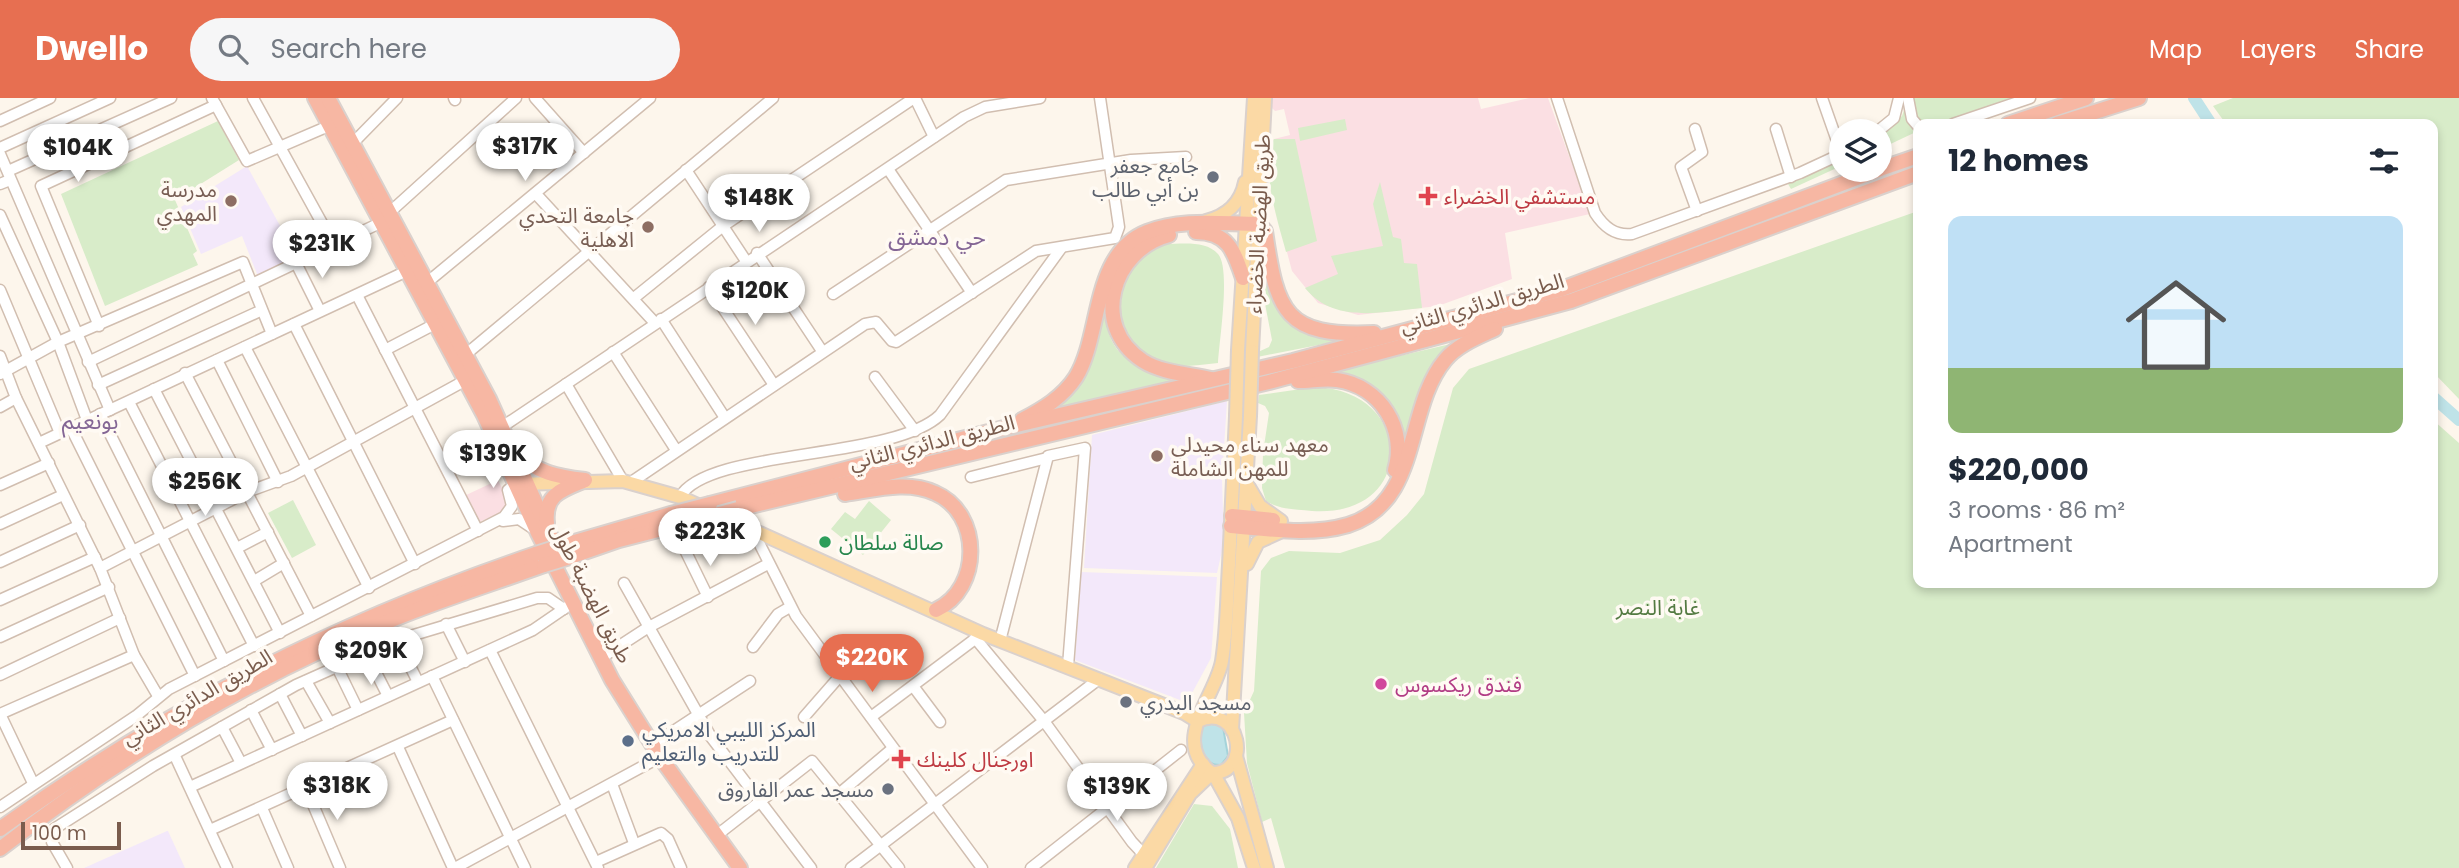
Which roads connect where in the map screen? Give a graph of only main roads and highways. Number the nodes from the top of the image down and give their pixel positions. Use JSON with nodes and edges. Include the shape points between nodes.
{"nodes":[{"id":1,"x":315,"y":98,"type":"edge"},
{"id":2,"x":328,"y":98,"type":"edge"},
{"id":3,"x":1254,"y":98,"type":"edge"},
{"id":4,"x":1265,"y":98,"type":"edge"},
{"id":5,"x":2086,"y":98,"type":"edge"},
{"id":6,"x":2139,"y":98,"type":"edge"},
{"id":7,"x":2023,"y":119,"type":"edge"},
{"id":8,"x":2073,"y":119,"type":"edge"},
{"id":9,"x":1253,"y":144,"type":"junction"},
{"id":10,"x":1913,"y":158,"type":"edge"},
{"id":11,"x":1892,"y":165,"type":"edge"},
{"id":12,"x":1913,"y":175,"type":"edge"},
{"id":13,"x":1845,"y":182,"type":"edge"},
{"id":14,"x":386,"y":217,"type":"junction"},
{"id":15,"x":1200,"y":223,"type":"junction"},
{"id":16,"x":1253,"y":224,"type":"junction"},
{"id":17,"x":1243,"y":278,"type":"junction"},
{"id":18,"x":422,"y":287,"type":"junction"},
{"id":19,"x":1525,"y":313,"type":"junction"},
{"id":20,"x":1403,"y":332,"type":"junction"},
{"id":21,"x":1216,"y":380,"type":"junction"},
{"id":22,"x":1269,"y":382,"type":"junction"},
{"id":23,"x":1009,"y":427,"type":"junction"},
{"id":24,"x":510,"y":444,"type":"junction"},
{"id":25,"x":585,"y":480,"type":"junction"},
{"id":26,"x":522,"y":484,"type":"junction"},
{"id":27,"x":1247,"y":484,"type":"junction"},
{"id":28,"x":791,"y":496,"type":"junction"},
{"id":29,"x":1238,"y":522,"type":"junction"},
{"id":30,"x":1284,"y":525,"type":"junction"},
{"id":31,"x":543,"y":532,"type":"junction"},
{"id":32,"x":540,"y":560,"type":"junction"},
{"id":33,"x":1242,"y":578,"type":"junction"},
{"id":34,"x":571,"y":604,"type":"junction"},
{"id":35,"x":943,"y":613,"type":"junction"},
{"id":36,"x":1224,"y":637,"type":"junction"},
{"id":37,"x":1239,"y":638,"type":"junction"},
{"id":38,"x":1197,"y":724,"type":"junction"},
{"id":39,"x":1232,"y":730,"type":"junction"},
{"id":40,"x":1236,"y":756,"type":"junction"},
{"id":41,"x":1209,"y":770,"type":"junction"},
{"id":42,"x":1190,"y":794,"type":"junction"},
{"id":43,"x":1224,"y":794,"type":"junction"},
{"id":44,"x":0,"y":829,"type":"edge"},
{"id":45,"x":0,"y":849,"type":"edge"},
{"id":46,"x":1145,"y":861,"type":"edge"},
{"id":47,"x":740,"y":868,"type":"edge"},
{"id":48,"x":748,"y":868,"type":"edge"},
{"id":49,"x":1135,"y":868,"type":"edge"},
{"id":50,"x":1255,"y":868,"type":"edge"},
{"id":51,"x":1266,"y":868,"type":"edge"}],
"edges":[{"from":1,"to":14,"type":"highway","name":"طريق الهضبة طول"},
{"from":2,"to":14,"type":"highway","name":"طريق الهضبة طول"},
{"from":3,"to":9,"type":"main road","name":"طريق الهضبة الخضراء"},
{"from":4,"to":16,"type":"main road","name":"طريق الهضبة الخضراء"},
{"from":5,"to":7,"type":"highway"},
{"from":6,"to":8,"type":"highway"},
{"from":9,"to":15,"type":"main road","via":[[1244,188],[1236,202],[1222,215]]},
{"from":9,"to":16,"type":"main road","name":"طريق الهضبة الخضراء"},
{"from":10,"to":11,"type":"highway","name":"الطريق الدائري الثاني"},
{"from":12,"to":19,"type":"highway","name":"الطريق الدائري الثاني","via":[[1620,284]]},
{"from":13,"to":20,"type":"highway","name":"الطريق الدائري الثاني","via":[[1608,273]]},
{"from":14,"to":18,"type":"highway","name":"طريق الهضبة طول"},
{"from":14,"to":18,"type":"highway","name":"طريق الهضبة طول","via":[[407,271]]},
{"from":15,"to":16,"type":"highway"},
{"from":15,"to":23,"type":"highway","via":[[1152,230],[1126,247],[1102,291],[1077,375],[1058,397]]},
{"from":16,"to":17,"type":"main road","name":"طريق الهضبة الخضراء"},
{"from":16,"to":20,"type":"highway","via":[[1265,231],[1274,288],[1292,316],[1305,326],[1337,335]]},
{"from":16,"to":27,"type":"main road","name":"طريق الهضبة الخضراء","bridge":true},
{"from":17,"to":21,"type":"highway","via":[[1224,238],[1195,232],[1141,246],[1115,286],[1115,324],[1134,354],[1160,368]]},
{"from":17,"to":29,"type":"main road","name":"طريق الهضبة الخضراء","bridge":true,"via":[[1236,416]]},
{"from":18,"to":24,"type":"highway","name":"طريق الهضبة طول","via":[[466,355]]},
{"from":18,"to":26,"type":"highway","name":"طريق الهضبة طول","via":[[435,324]]},
{"from":19,"to":22,"type":"highway","name":"الطريق الدائري الثاني"},
{"from":19,"to":30,"type":"highway","via":[[1445,358],[1425,394],[1406,466],[1381,505],[1349,525]]},
{"from":20,"to":21,"type":"highway","name":"الطريق الدائري الثاني"},
{"from":21,"to":23,"type":"highway","name":"الطريق الدائري الثاني"},
{"from":22,"to":28,"type":"highway","name":"الطريق الدائري الثاني"},
{"from":22,"to":30,"type":"highway","via":[[1336,380],[1357,385],[1386,410],[1398,442],[1399,455],[1388,484],[1364,509],[1328,521]]},
{"from":23,"to":32,"type":"highway","name":"الطريق الدائري الثاني","bridge":true,"via":[[710,504]]},
{"from":24,"to":25,"type":"highway","via":[[534,467]]},
{"from":24,"to":26,"type":"highway","name":"طريق الهضبة طول"},
{"from":25,"to":26,"type":"main road"},
{"from":25,"to":31,"type":"highway","via":[[550,499]]},
{"from":25,"to":35,"type":"main road","via":[[627,482],[680,496]]},
{"from":26,"to":31,"type":"highway","name":"طريق الهضبة طول"},
{"from":27,"to":29,"type":"main road","name":"طريق الهضبة الخضراء"},
{"from":27,"to":30,"type":"main road","via":[[1259,506]]},
{"from":28,"to":32,"type":"highway","name":"الطريق الدائري الثاني","bridge":true},
{"from":28,"to":35,"type":"highway","via":[[904,487],[937,493],[957,510],[969,533],[971,557],[957,595]]},
{"from":29,"to":30,"type":"highway"},
{"from":29,"to":33,"type":"main road"},
{"from":29,"to":36,"type":"main road"},
{"from":30,"to":33,"type":"main road","via":[[1258,542]]},
{"from":31,"to":34,"type":"highway","name":"طريق الهضبة طول"},
{"from":32,"to":44,"type":"highway","name":"الطريق الدائري الثاني","via":[[401,603],[299,648],[169,718]]},
{"from":32,"to":45,"type":"highway","name":"الطريق الدائري الثاني","via":[[392,620],[271,677],[135,755]]},
{"from":33,"to":37,"type":"main road"},
{"from":34,"to":47,"type":"highway","name":"طريق الهضبة طول","via":[[660,757]]},
{"from":34,"to":48,"type":"highway","name":"طريق الهضبة طول","via":[[657,742]]},
{"from":35,"to":38,"type":"main road","via":[[979,636],[1068,666],[1169,707]]},
{"from":36,"to":37,"type":"main road"},
{"from":36,"to":38,"type":"main road","via":[[1221,665]]},
{"from":37,"to":39,"type":"main road"},
{"from":38,"to":39,"type":"main road","via":[[1205,717],[1221,719]]},
{"from":38,"to":41,"type":"main road","via":[[1195,747]]},
{"from":39,"to":40,"type":"main road"},
{"from":40,"to":41,"type":"main road","via":[[1227,769]]},
{"from":40,"to":51,"type":"main road"},
{"from":41,"to":42,"type":"main road"},
{"from":41,"to":43,"type":"main road"},
{"from":41,"to":46,"type":"main road"},
{"from":42,"to":43,"type":"main road","via":[[1203,789]]},
{"from":42,"to":46,"type":"main road"},
{"from":43,"to":50,"type":"main road","via":[[1244,832]]},
{"from":46,"to":49,"type":"main road"}]}
